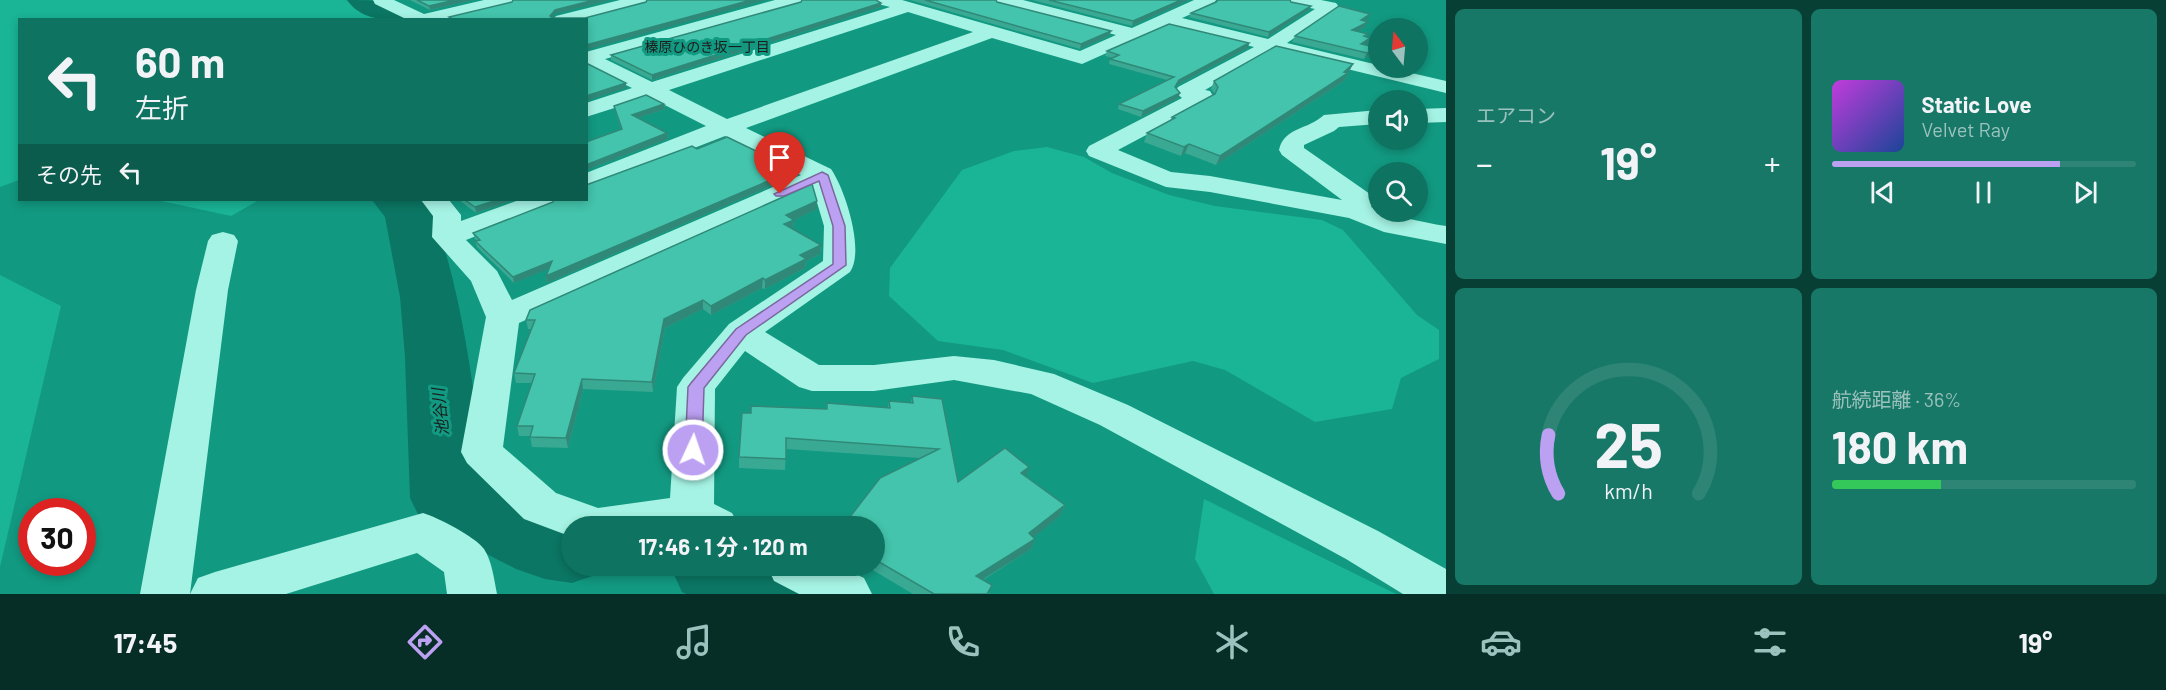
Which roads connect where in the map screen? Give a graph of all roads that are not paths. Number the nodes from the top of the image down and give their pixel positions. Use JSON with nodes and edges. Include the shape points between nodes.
{"nodes":[{"id":1,"x":381,"y":0,"type":"edge"},
{"id":2,"x":506,"y":0,"type":"edge"},
{"id":3,"x":749,"y":0,"type":"edge"},
{"id":4,"x":794,"y":0,"type":"edge"},
{"id":5,"x":884,"y":0,"type":"edge"},
{"id":6,"x":1003,"y":0,"type":"edge"},
{"id":7,"x":1072,"y":0,"type":"edge"},
{"id":8,"x":1208,"y":0,"type":"edge"},
{"id":9,"x":1296,"y":0,"type":"edge"},
{"id":10,"x":629,"y":1,"type":"edge"},
{"id":11,"x":770,"y":7,"type":"junction"},
{"id":12,"x":908,"y":7,"type":"junction"},
{"id":13,"x":1045,"y":11,"type":"junction"},
{"id":14,"x":421,"y":18,"type":"edge"},
{"id":15,"x":427,"y":18,"type":"edge"},
{"id":16,"x":569,"y":18,"type":"edge"},
{"id":17,"x":1166,"y":20,"type":"junction"},
{"id":18,"x":990,"y":32,"type":"junction"},
{"id":19,"x":1134,"y":34,"type":"junction"},
{"id":20,"x":1271,"y":45,"type":"junction"},
{"id":21,"x":588,"y":58,"type":"edge"},
{"id":22,"x":588,"y":58,"type":"edge"},
{"id":23,"x":1446,"y":87,"type":"edge"},
{"id":24,"x":652,"y":89,"type":"junction"},
{"id":25,"x":588,"y":109,"type":"edge"},
{"id":26,"x":1446,"y":115,"type":"edge"},
{"id":27,"x":1428,"y":116,"type":"edge"},
{"id":28,"x":1368,"y":118,"type":"edge"},
{"id":29,"x":726,"y":128,"type":"junction"},
{"id":30,"x":822,"y":175,"type":"junction"},
{"id":31,"x":588,"y":181,"type":"edge"},
{"id":32,"x":436,"y":201,"type":"edge"},
{"id":33,"x":540,"y":201,"type":"edge"},
{"id":34,"x":1356,"y":211,"type":"junction"},
{"id":35,"x":1446,"y":236,"type":"edge"},
{"id":36,"x":447,"y":237,"type":"junction"},
{"id":37,"x":223,"y":241,"type":"dead end"},
{"id":38,"x":503,"y":317,"type":"junction"},
{"id":39,"x":741,"y":332,"type":"junction"},
{"id":40,"x":566,"y":516,"type":"edge"},
{"id":41,"x":703,"y":516,"type":"edge"},
{"id":42,"x":811,"y":576,"type":"edge"},
{"id":43,"x":165,"y":594,"type":"edge"},
{"id":44,"x":215,"y":594,"type":"edge"},
{"id":45,"x":472,"y":594,"type":"edge"},
{"id":46,"x":847,"y":594,"type":"edge"},
{"id":47,"x":1446,"y":594,"type":"edge"}],
"edges":[{"from":1,"to":14,"type":"street"},
{"from":2,"to":15,"type":"street"},
{"from":3,"to":11,"type":"street"},
{"from":4,"to":11,"type":"street"},
{"from":5,"to":12,"type":"street"},
{"from":6,"to":13,"type":"street"},
{"from":7,"to":13,"type":"street"},
{"from":8,"to":17,"type":"street"},
{"from":9,"to":20,"type":"street","via":[[1330,7]]},
{"from":10,"to":16,"type":"street"},
{"from":11,"to":21,"type":"street"},
{"from":12,"to":18,"type":"street"},
{"from":12,"to":24,"type":"street"},
{"from":13,"to":19,"type":"street"},
{"from":17,"to":19,"type":"street"},
{"from":17,"to":20,"type":"street"},
{"from":18,"to":19,"type":"street","via":[[1082,58]]},
{"from":18,"to":29,"type":"street"},
{"from":20,"to":23,"type":"street"},
{"from":20,"to":34,"type":"street","via":[[1186,92],[1202,96],[1098,152],[1166,179]]},
{"from":22,"to":24,"type":"street"},
{"from":24,"to":25,"type":"street"},
{"from":24,"to":29,"type":"street"},
{"from":26,"to":27,"type":"street"},
{"from":28,"to":34,"type":"street","via":[[1332,120],[1293,141],[1291,150],[1360,200]]},
{"from":29,"to":30,"type":"street"},
{"from":29,"to":31,"type":"street"},
{"from":30,"to":38,"type":"street"},
{"from":30,"to":39,"type":"street","via":[[839,226],[839,265]]},
{"from":32,"to":36,"type":"street","via":[[447,215]]},
{"from":33,"to":36,"type":"street"},
{"from":34,"to":35,"type":"street","via":[[1394,226]]},
{"from":36,"to":38,"type":"street","via":[[486,278]]},
{"from":37,"to":43,"type":"street"},
{"from":38,"to":40,"type":"street","via":[[482,452],[540,506]]},
{"from":39,"to":41,"type":"street","via":[[696,387]]},
{"from":39,"to":47,"type":"street","via":[[812,378],[874,378],[954,368],[1041,384],[1114,415],[1362,545]]},
{"from":42,"to":46,"type":"street"},
{"from":44,"to":45,"type":"street","via":[[423,532],[466,561]]}]}
